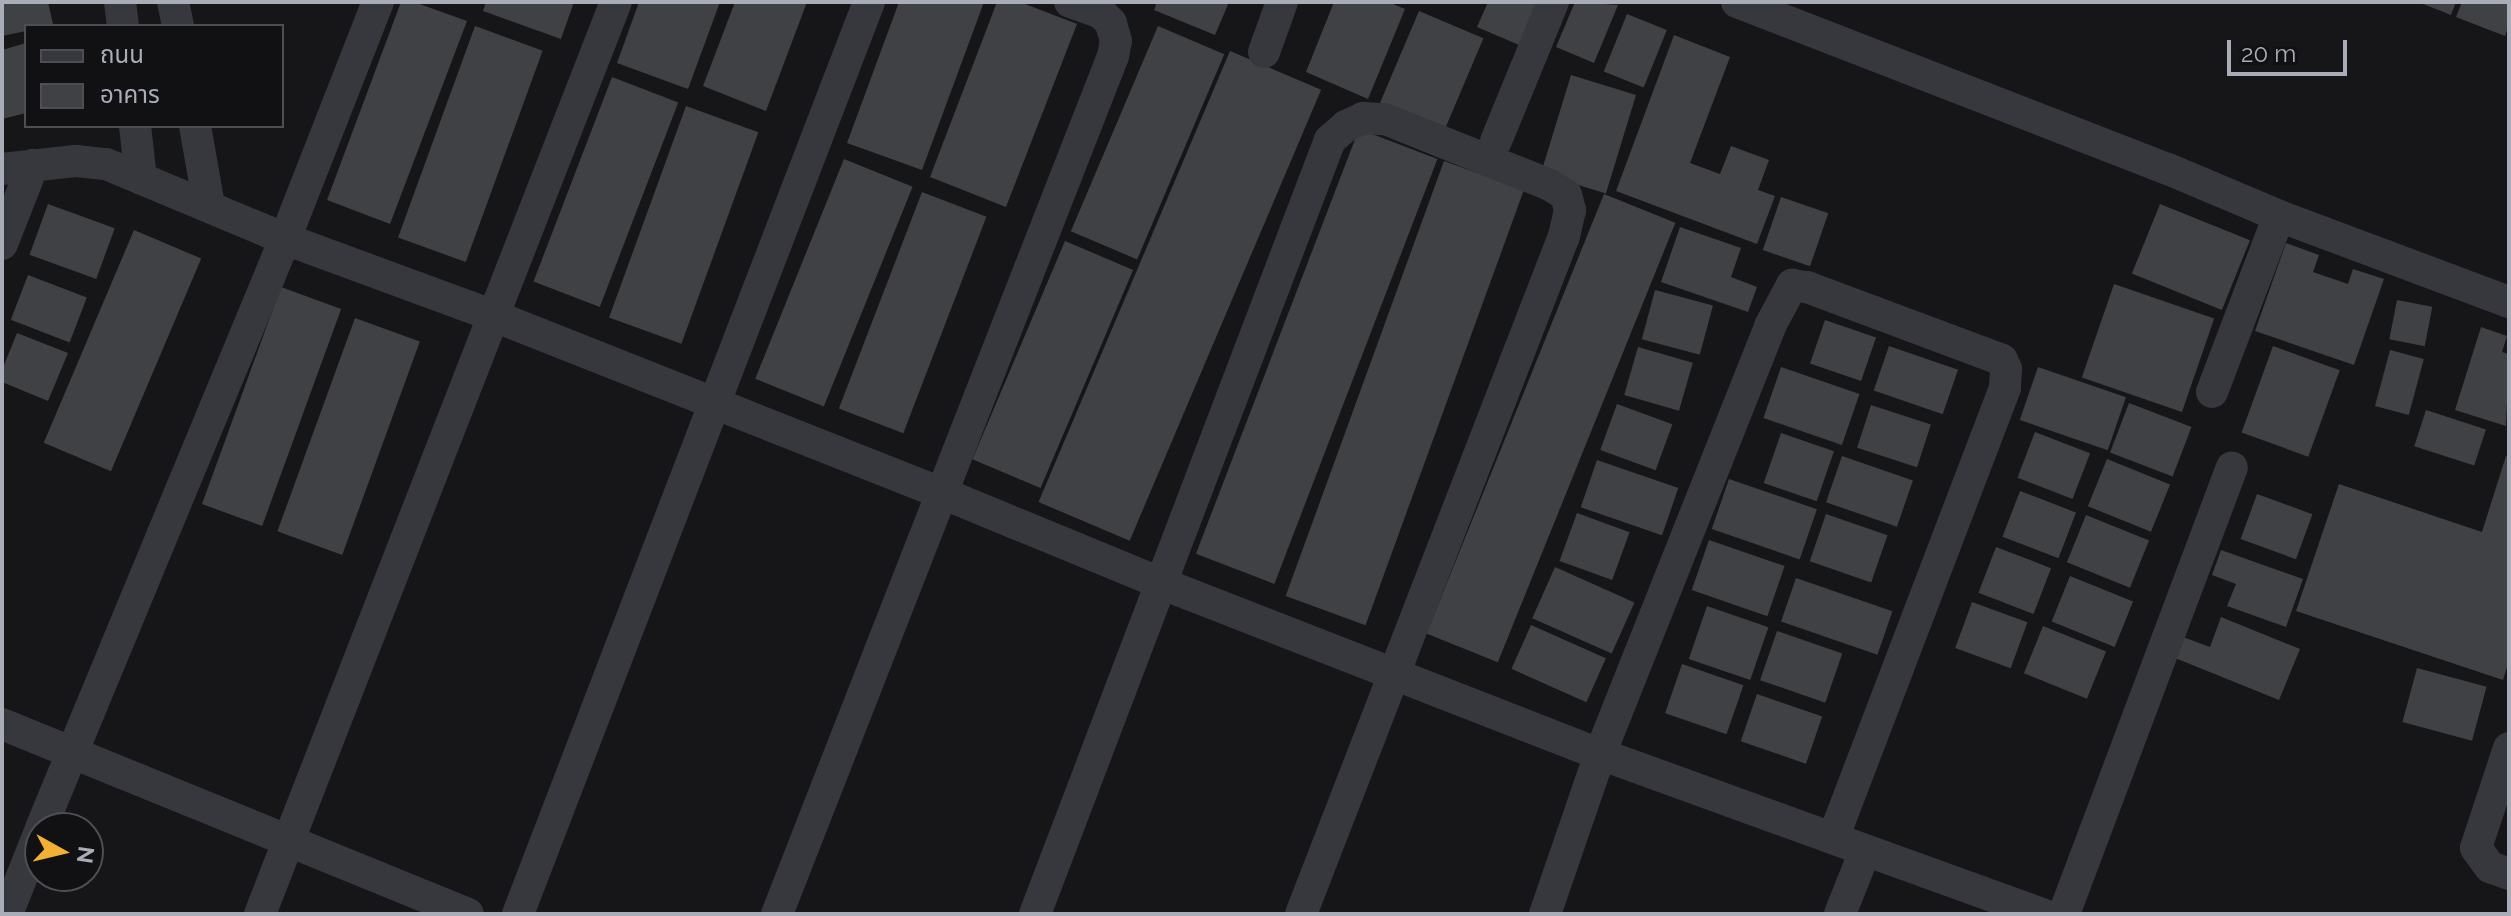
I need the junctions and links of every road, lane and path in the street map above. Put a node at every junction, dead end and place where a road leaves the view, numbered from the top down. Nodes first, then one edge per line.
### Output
1 (120, 2) edge
2 (173, 2) edge
3 (378, 2) edge
4 (616, 2) edge
5 (869, 2) edge
6 (1070, 2) edge
7 (1282, 2) edge
8 (1553, 2) edge
9 (1737, 2) edge
10 (123, 24) edge
11 (178, 24) edge
12 (1264, 52) dead end
13 (135, 128) edge
14 (195, 128) edge
15 (1496, 141) dead end
16 (17, 167) edge
17 (141, 179) junction
18 (209, 205) junction
19 (2279, 216) junction
20 (285, 239) junction
21 (2, 244) edge
22 (2509, 302) edge
23 (494, 316) junction
24 (2212, 392) dead end
25 (714, 406) junction
26 (2232, 468) dead end
27 (942, 493) junction
28 (1163, 584) junction
29 (1395, 673) junction
30 (2, 724) edge
31 (2509, 748) edge
32 (72, 752) junction
33 (1600, 754) junction
34 (48, 812) edge
35 (1833, 838) junction
36 (288, 839) junction
37 (1865, 851) junction
38 (24, 872) edge
39 (2509, 874) edge
40 (7, 914) edge
41 (260, 914) edge
42 (468, 914) edge
43 (518, 914) edge
44 (777, 914) edge
45 (1035, 914) edge
46 (1301, 914) edge
47 (1545, 914) edge
48 (1840, 914) edge
49 (2043, 914) edge
50 (2064, 914) edge

1 - 10 street
2 - 11 street
3 - 20 street
4 - 23 street
5 - 25 street
6 - 27 street
7 - 12 street
8 - 15 street
9 - 19 street
13 - 17 street
14 - 18 street
16 - 17 street
16 - 21 street
17 - 18 street
18 - 20 street
19 - 22 street
19 - 24 street
20 - 23 street
20 - 32 street
23 - 25 street
23 - 36 street
25 - 27 street
25 - 43 street
26 - 50 street
27 - 28 street
27 - 44 street
28 - 29 street
28 - 29 street
28 - 45 street
29 - 33 street
29 - 46 street
30 - 32 street
31 - 39 street
32 - 34 street
32 - 36 street
33 - 35 street
33 - 35 street
33 - 47 street
35 - 37 street
36 - 41 street
36 - 42 street
37 - 48 street
37 - 49 street
38 - 40 street

